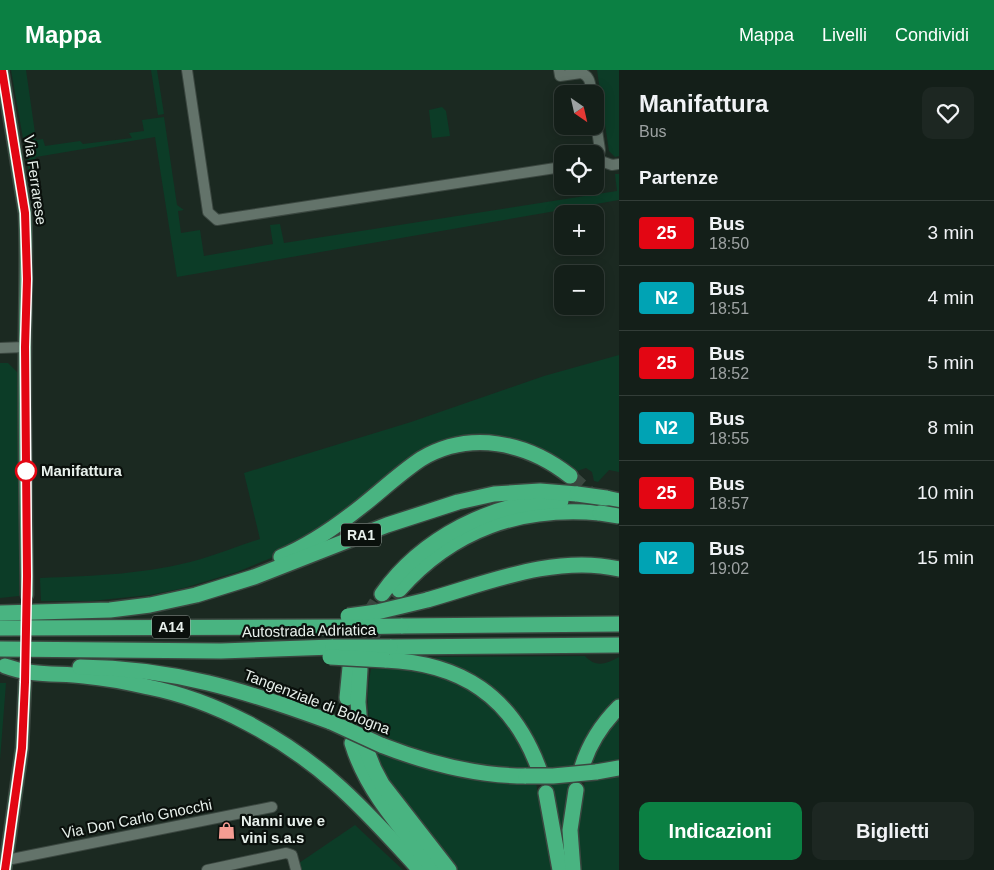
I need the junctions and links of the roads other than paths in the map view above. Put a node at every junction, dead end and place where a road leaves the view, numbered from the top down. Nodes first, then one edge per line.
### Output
1 (2, 70) edge
2 (187, 70) edge
3 (559, 70) edge
4 (590, 85) edge
5 (604, 162) edge
6 (619, 164) edge
7 (554, 168) edge
8 (25, 347) junction
9 (0, 348) edge
10 (570, 476) tunnel mouth
11 (582, 498) junction
12 (611, 503) edge
13 (619, 516) edge
14 (619, 569) edge
15 (399, 590) tunnel mouth
16 (382, 594) tunnel mouth
17 (27, 595) tunnel mouth
18 (150, 604) junction
19 (0, 611) edge
20 (346, 621) junction
21 (619, 624) edge
22 (0, 628) edge
23 (619, 645) edge
24 (0, 649) edge
25 (388, 654) junction
26 (3, 666) edge
27 (355, 668) tunnel mouth
28 (25, 682) tunnel mouth
29 (619, 707) edge
30 (354, 724) dead end
31 (582, 767) dead end
32 (619, 768) edge
33 (532, 772) junction
34 (576, 790) dead end
35 (546, 793) dead end
36 (272, 807) dead end
37 (6, 865) edge
38 (207, 870) edge
39 (296, 870) edge
40 (420, 870) edge
41 (435, 870) edge
42 (449, 870) edge
43 (560, 870) edge
44 (573, 870) edge

1 - 8 main road, Via Ferrarese
2 - 7 street
3 - 4 street
5 - 6 street
8 - 9 street
8 - 17 main road, Via Ferrarese
10 - 18 highway
11 - 12 highway
11 - 16 highway
11 - 18 highway, RA1
12 - 13 highway, bridge
12 - 15 highway
14 - 20 highway, bridge
18 - 19 highway, RA1
20 - 21 highway, Autostrada Adriatica / A14, bridge
20 - 22 highway, Autostrada Adriatica / A14
23 - 25 highway, Autostrada Adriatica / A14
24 - 25 highway, Autostrada Adriatica / A14, bridge
25 - 33 highway
26 - 33 highway, Tangenziale di Bologna, bridge
26 - 40 highway
27 - 30 highway
28 - 37 main road
29 - 31 highway
32 - 33 highway, Tangenziale di Bologna, bridge
34 - 44 highway
35 - 43 highway
36 - 37 street, Via Don Carlo Gnocchi
38 - 39 street
41 - 42 highway

